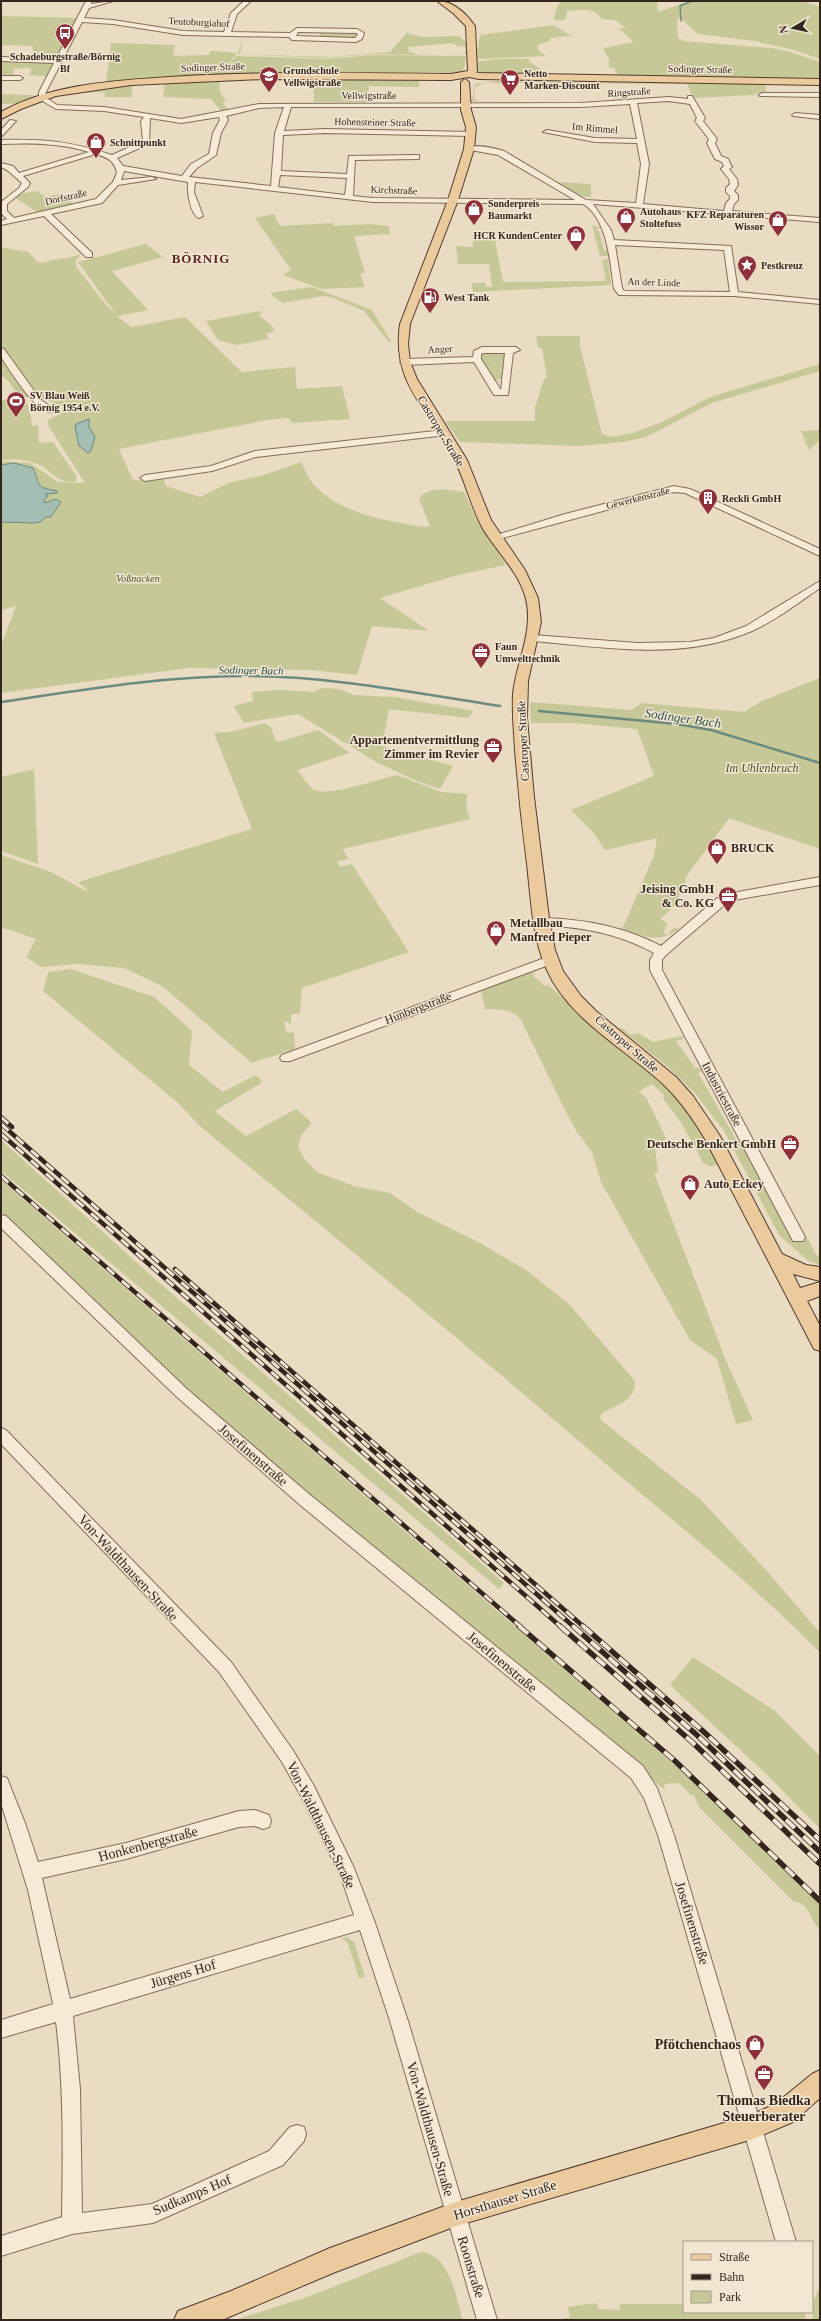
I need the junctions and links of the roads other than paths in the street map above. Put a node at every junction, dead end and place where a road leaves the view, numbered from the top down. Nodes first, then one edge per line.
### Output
1 (106, 1) edge
2 (248, 1) edge
3 (441, 1) edge
4 (88, 4) edge
5 (81, 20) junction
6 (227, 34) junction
7 (292, 35) junction
8 (1, 59) edge
9 (60, 61) junction
10 (1, 78) edge
11 (20, 78) dead end
12 (469, 78) junction
13 (51, 81) junction
14 (820, 82) edge
15 (103, 86) junction
16 (80, 88) junction
17 (762, 95) dead end
18 (820, 95) edge
19 (42, 99) junction
20 (51, 100) junction
21 (633, 101) junction
22 (288, 105) junction
23 (466, 105) junction
24 (20, 110) junction
25 (222, 114) junction
26 (795, 115) dead end
27 (1, 116) edge
28 (148, 116) junction
29 (820, 117) edge
30 (1, 120) edge
31 (12, 121) dead end
32 (547, 132) dead end
33 (279, 133) junction
34 (471, 134) junction
35 (1, 135) edge
36 (641, 141) junction
37 (1, 142) edge
38 (469, 149) junction
39 (96, 152) junction
40 (416, 157) dead end
41 (112, 158) junction
42 (1, 165) edge
43 (120, 168) junction
44 (277, 173) junction
45 (19, 175) junction
46 (350, 176) junction
47 (167, 178) junction
48 (188, 179) junction
49 (116, 183) junction
50 (274, 188) junction
51 (349, 197) junction
52 (453, 200) junction
53 (585, 202) junction
54 (639, 206) junction
55 (728, 212) junction
56 (46, 213) junction
57 (200, 216) dead end
58 (820, 219) edge
59 (13, 221) junction
60 (1, 223) edge
61 (611, 242) junction
62 (89, 255) dead end
63 (734, 294) junction
64 (820, 302) edge
65 (1, 351) edge
66 (477, 359) junction
67 (404, 362) junction
68 (49, 410) dead end
69 (444, 433) junction
70 (145, 478) dead end
71 (495, 537) junction
72 (820, 553) edge
73 (820, 584) edge
74 (533, 638) junction
75 (820, 882) edge
76 (542, 922) junction
77 (662, 952) junction
78 (550, 960) junction
79 (286, 1058) dead end
80 (1, 1220) edge
81 (798, 1237) dead end
82 (777, 1259) junction
83 (820, 1274) edge
84 (820, 1279) edge
85 (820, 1289) edge
86 (794, 1292) junction
87 (820, 1344) edge
88 (1, 1434) edge
89 (1, 1784) edge
90 (262, 1821) dead end
91 (32, 1872) junction
92 (365, 1920) junction
93 (63, 2010) junction
94 (1, 2028) edge
95 (820, 2082) edge
96 (753, 2127) junction
97 (297, 2134) dead end
98 (456, 2214) junction
99 (72, 2224) junction
100 (786, 2241) edge
101 (1, 2246) edge
102 (187, 2320) edge
103 (487, 2320) edge

1 - 4 street
2 - 6 street
3 - 12 main road
4 - 5 street
5 - 6 street, Teutoburgiahof
5 - 9 street
6 - 7 street, Teutoburgiahof
7 - 7 street, Teutoburgiahof
8 - 9 street
9 - 13 street
10 - 11 street
12 - 14 main road, Sodinger Straße
12 - 15 main road, Sodinger Straße
12 - 23 main road, Castroper Straße
13 - 16 main road
13 - 19 street
13 - 20 street
15 - 16 main road, Sodinger Straße
15 - 20 main road, Sodinger Straße
16 - 20 main road, Sodinger Straße
17 - 18 street
19 - 20 main road, Sodinger Straße
19 - 24 main road, Sodinger Straße
19 - 27 main road, Sodinger Straße
20 - 24 main road
20 - 28 street, Vellwigstraße
21 - 23 street, Ringstraße
21 - 36 street
21 - 55 street, Ringstraße
22 - 23 street, Vellwigstraße
22 - 25 street, Vellwigstraße
22 - 33 street
23 - 34 main road, Castroper Straße
24 - 30 main road, Sodinger Straße
25 - 28 street, Vellwigstraße
25 - 48 street
26 - 29 street
28 - 41 street
31 - 35 street
32 - 36 street, Im Rimmel
33 - 34 street, Hohensteiner Straße
33 - 44 street
34 - 38 main road, Castroper Straße
36 - 54 street
37 - 39 street
38 - 52 main road, Castroper Straße
38 - 53 street, An der Linde
39 - 41 street
39 - 45 street
40 - 46 street
41 - 43 street
42 - 45 street
43 - 47 street, Kirchstraße
43 - 49 street
44 - 46 street
44 - 50 street
45 - 59 street
46 - 51 street
47 - 48 street, Kirchstraße
47 - 49 street, Kirchstraße
48 - 50 street, Kirchstraße
48 - 57 street
49 - 56 street, Dorfstraße
50 - 51 street, Kirchstraße
51 - 52 street, Kirchstraße
52 - 53 street, Kirchstraße
52 - 67 main road, Castroper Straße
53 - 54 street, Kirchstraße
53 - 61 street, An der Linde
54 - 55 street, Kirchstraße
55 - 58 street, Kirchstraße
56 - 59 street, Dorfstraße
56 - 62 street
59 - 60 street, Dorfstraße
61 - 63 street
61 - 63 street, An der Linde
63 - 64 street, An der Linde
65 - 68 street
66 - 66 street, Anger
66 - 67 street, Anger
67 - 69 main road, Castroper Straße
69 - 70 street
69 - 71 main road, Castroper Straße
71 - 72 street, Gewerkenstraße
71 - 74 main road, Castroper Straße
73 - 74 street
74 - 76 main road, Castroper Straße
75 - 77 street
76 - 77 street
76 - 78 main road, Castroper Straße
77 - 81 street, Industriestraße
78 - 79 street, Hunbergstraße
78 - 82 main road, Castroper Straße
80 - 96 street, Josefinenstraße
82 - 83 main road
82 - 86 main road, Castroper Straße
84 - 86 main road
85 - 86 main road
86 - 87 main road, Castroper Straße
88 - 92 street, Von-Waldthausen-Straße
89 - 91 street
90 - 91 street, Honkenbergstraße
91 - 93 street
92 - 93 street, Jürgens Hof
92 - 98 street, Von-Waldthausen-Straße
93 - 94 street, Jürgens Hof
93 - 99 street
95 - 96 main road, Horsthauser Straße
96 - 98 main road, Horsthauser Straße
96 - 100 street, Josefinenstraße
97 - 99 street, Sudkamps Hof
98 - 102 main road, Horsthauser Straße
98 - 103 street, Roonstraße
99 - 101 street, Sudkamps Hof

